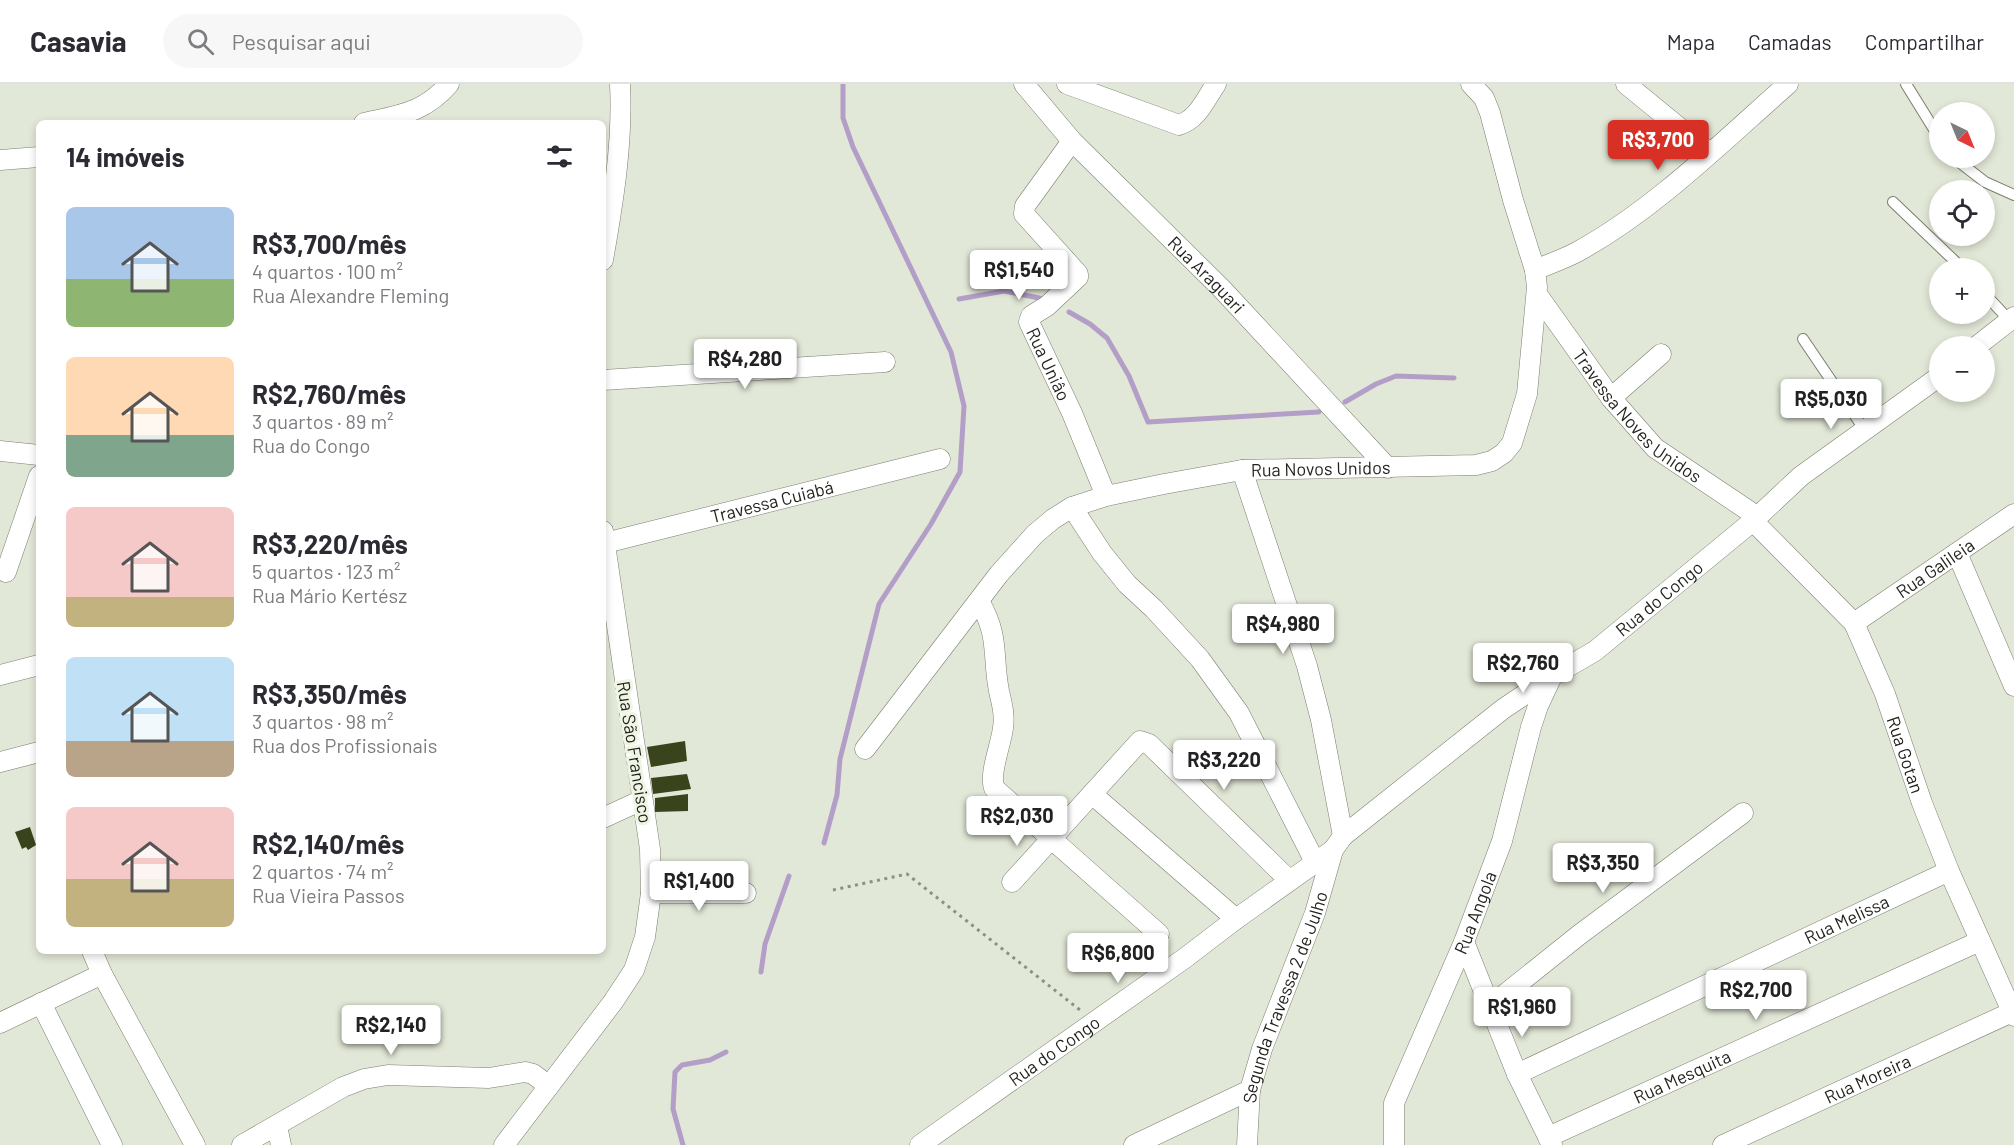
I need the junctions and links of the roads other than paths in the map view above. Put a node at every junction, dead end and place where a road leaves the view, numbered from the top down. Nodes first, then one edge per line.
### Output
1 (449, 84) edge
2 (620, 84) edge
3 (1024, 84) edge
4 (1067, 84) edge
5 (1215, 84) edge
6 (1471, 84) edge
7 (1626, 84) edge
8 (1788, 84) edge
9 (1906, 84) edge
10 (1084, 88) edge
11 (376, 120) edge
12 (1929, 121) edge
13 (1072, 141) junction
14 (1709, 152) junction
15 (36, 157) edge
16 (0, 160) edge
17 (1967, 168) edge
18 (2014, 195) edge
19 (1893, 202) dead end
20 (606, 238) edge
21 (1952, 258) edge
22 (1535, 270) junction
23 (1537, 294) junction
24 (1995, 303) edge
25 (2012, 319) edge
26 (1990, 336) edge
27 (1803, 339) dead end
28 (1661, 354) dead end
29 (885, 362) dead end
30 (606, 380) edge
31 (1929, 384) edge
32 (1611, 398) junction
33 (1864, 429) junction
34 (0, 451) edge
35 (36, 455) edge
36 (940, 459) dead end
37 (1388, 468) junction
38 (1242, 470) junction
39 (36, 485) edge
40 (1106, 496) junction
41 (1072, 507) junction
42 (2014, 514) edge
43 (1756, 519) junction
44 (606, 537) edge
45 (1957, 552) junction
46 (606, 568) edge
47 (6, 572) dead end
48 (979, 601) junction
49 (1854, 623) junction
50 (611, 644) edge
51 (36, 666) edge
52 (0, 675) edge
53 (1552, 676) junction
54 (2014, 686) edge
55 (865, 749) dead end
56 (36, 753) edge
57 (0, 762) edge
58 (1092, 794) junction
59 (642, 800) junction
60 (1743, 813) dead end
61 (606, 817) edge
62 (1051, 838) junction
63 (1338, 843) junction
64 (1314, 862) junction
65 (1949, 871) junction
66 (1288, 880) junction
67 (1012, 882) dead end
68 (651, 893) junction
69 (746, 893) dead end
70 (1236, 919) junction
71 (1159, 934) dead end
72 (1980, 941) junction
73 (1464, 942) junction
74 (93, 954) edge
75 (102, 974) junction
76 (41, 1003) junction
77 (1489, 1007) junction
78 (2013, 1014) edge
79 (0, 1023) edge
80 (1517, 1074) junction
81 (549, 1086) junction
82 (1250, 1090) junction
83 (279, 1136) edge
84 (1550, 1141) edge
85 (112, 1145) edge
86 (195, 1145) edge
87 (242, 1145) edge
88 (504, 1145) edge
89 (920, 1145) edge
90 (1134, 1145) edge
91 (1247, 1145) edge
92 (1394, 1145) edge
93 (1723, 1145) edge

1 - 11 street
2 - 20 street
3 - 13 street, Rua Araguari
4 - 10 street
5 - 10 street
6 - 22 street, Rua Novos Unidos
7 - 14 street
8 - 14 street
9 - 12 lane
13 - 37 street, Rua Araguari
13 - 40 street, Rua Uniâo
14 - 22 street
15 - 16 street
17 - 18 lane
19 - 21 lane
22 - 23 street, Rua Novos Unidos
23 - 32 street, Travessa Noves Unidos
23 - 37 street, Rua Novos Unidos
24 - 25 lane
25 - 26 street
27 - 33 lane
28 - 32 street
29 - 30 street
31 - 33 street, Rua do Congo
32 - 43 street, Travessa Noves Unidos
33 - 43 street, Rua do Congo
34 - 35 street
36 - 44 street, Travessa Cuiabá
37 - 38 street, Rua Novos Unidos
38 - 40 street, Rua Novos Unidos
38 - 63 street
39 - 47 street
40 - 41 street, Rua Novos Unidos
41 - 48 street, Rua Novos Unidos
41 - 64 street
42 - 45 street, Rua Galileia
43 - 49 street, Rua Gotan
43 - 53 street, Rua do Congo
45 - 49 street, Rua Galileia
45 - 54 street
46 - 50 street, Rua São Francisco
48 - 55 street, Rua Novos Unidos
48 - 62 street
49 - 65 street, Rua Gotan
50 - 59 street, Rua São Francisco
51 - 52 street
53 - 63 street, Rua do Congo
53 - 73 street, Rua Angola
56 - 57 street
58 - 62 street
58 - 66 street
58 - 70 street
59 - 61 street
59 - 68 street, Rua São Francisco
60 - 77 street
62 - 67 street
62 - 71 street
63 - 64 street, Rua do Congo
63 - 82 street, Segunda Travessa 2 de Julho
64 - 66 street, Rua do Congo
65 - 72 street, Rua Gotan
65 - 80 street, Rua Melissa
66 - 70 street, Rua do Congo
68 - 69 street
68 - 81 street, Rua São Francisco
70 - 89 street, Rua do Congo
72 - 78 street, Rua Gotan
72 - 84 street, Rua Mesquita
73 - 77 street
73 - 92 street, Rua Angola
74 - 75 street
75 - 76 street
75 - 86 street
76 - 79 street
76 - 85 street
77 - 80 street
78 - 93 street, Rua Moreira
80 - 84 street
81 - 83 street
81 - 88 street, Rua São Francisco
82 - 90 street
82 - 91 street, Segunda Travessa 2 de Julho
83 - 87 street

